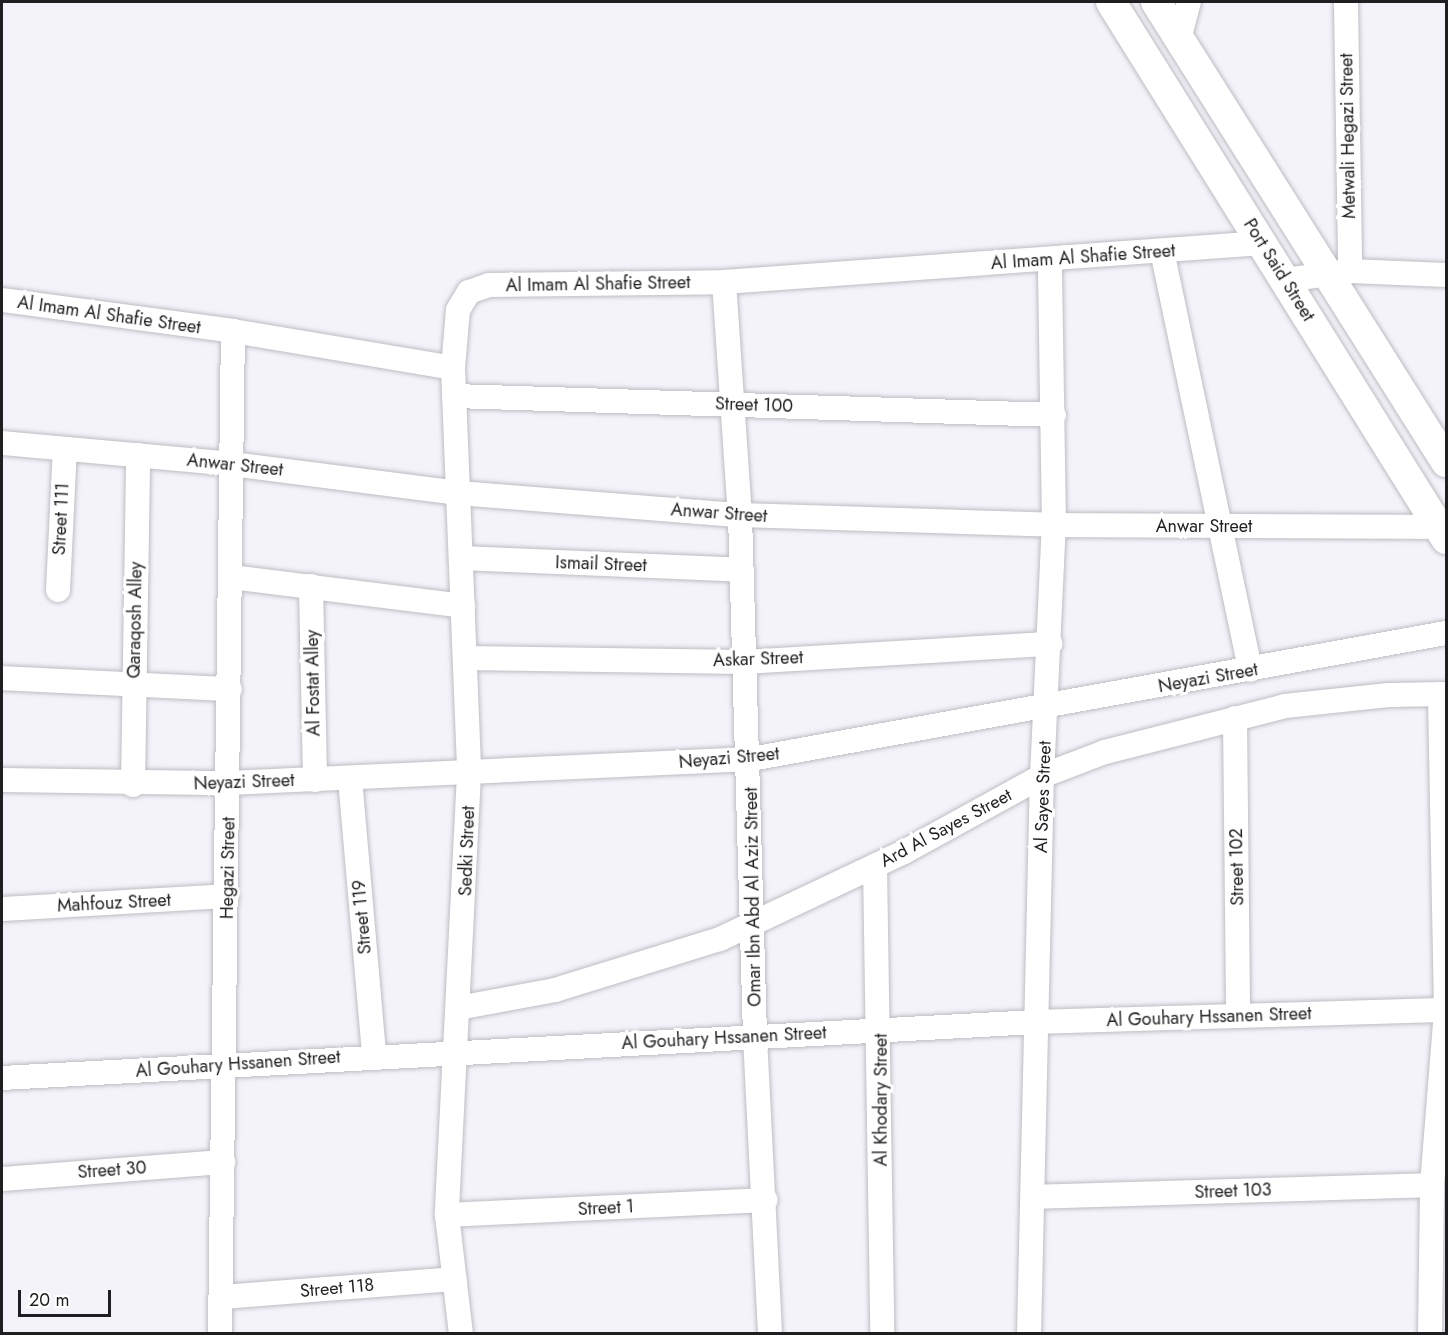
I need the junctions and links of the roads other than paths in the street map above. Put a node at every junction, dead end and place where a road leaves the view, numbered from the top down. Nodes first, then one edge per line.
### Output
1 (1111, 2) edge
2 (1156, 2) edge
3 (1189, 2) edge
4 (1346, 2) edge
5 (1179, 39) junction
6 (1263, 243) junction
7 (1162, 251) junction
8 (1050, 260) junction
9 (1338, 273) junction
10 (1446, 274) edge
11 (1286, 280) junction
12 (724, 282) junction
13 (2, 300) edge
14 (234, 331) junction
15 (453, 368) junction
16 (454, 396) junction
17 (733, 405) junction
18 (1054, 415) junction
19 (2, 443) edge
20 (65, 449) junction
21 (138, 455) junction
22 (1446, 462) edge
23 (232, 464) junction
24 (458, 494) junction
25 (740, 515) junction
26 (1054, 525) junction
27 (1219, 526) junction
28 (1443, 533) edge
29 (460, 558) junction
30 (742, 570) junction
31 (231, 577) junction
32 (311, 586) junction
33 (58, 590) dead end
34 (463, 606) junction
35 (1446, 633) edge
36 (1050, 644) junction
37 (465, 658) junction
38 (744, 662) junction
39 (1250, 670) junction
40 (2, 678) edge
41 (135, 684) junction
42 (230, 689) junction
43 (1443, 694) edge
44 (1047, 708) junction
45 (1235, 718) junction
46 (751, 759) junction
47 (469, 774) junction
48 (1042, 776) junction
49 (350, 778) junction
50 (2, 780) edge
51 (315, 780) junction
52 (229, 783) junction
53 (133, 785) junction
54 (875, 866) junction
55 (228, 896) junction
56 (2, 909) edge
57 (754, 925) junction
58 (458, 1008) junction
59 (1446, 1010) edge
60 (1238, 1016) junction
61 (1037, 1022) junction
62 (881, 1031) junction
63 (755, 1037) junction
64 (456, 1050) junction
65 (374, 1055) junction
66 (226, 1066) junction
67 (2, 1078) edge
68 (223, 1162) junction
69 (2, 1179) edge
70 (1432, 1185) junction
71 (1033, 1197) junction
72 (765, 1200) junction
73 (447, 1215) junction
74 (454, 1279) junction
75 (221, 1298) junction
76 (220, 1334) edge
77 (461, 1334) edge
78 (770, 1334) edge
79 (882, 1334) edge
80 (1029, 1334) edge
81 (1430, 1334) edge

1 - 6 street, Port Said Street
2 - 5 street
3 - 5 street
4 - 9 street, Metwali Hegazi Street
5 - 9 street
6 - 7 street, Al Imam Al Shafie Street
6 - 11 street, Port Said Street
7 - 8 street, Al Imam Al Shafie Street
7 - 27 street
8 - 12 street, Al Imam Al Shafie Street
8 - 18 street, Al Sayes Street
9 - 10 street
9 - 11 street
9 - 22 street
11 - 28 street, Port Said Street
12 - 15 street, Al Imam Al Shafie Street
12 - 17 street, Omar Ibn Abd Al Aziz Street
13 - 14 street, Al Imam Al Shafie Street
14 - 15 street, Al Imam Al Shafie Street
14 - 23 street, Hegazi Street
15 - 16 street, Sedki Street
16 - 17 street, Street 100
16 - 24 street, Sedki Street
17 - 18 street, Street 100
17 - 25 street, Omar Ibn Abd Al Aziz Street
18 - 26 street, Al Sayes Street
19 - 20 street, Anwar Street
20 - 21 street, Anwar Street
20 - 33 street, Street 111
21 - 23 street, Anwar Street
21 - 41 street, Qaraqosh Alley
23 - 24 street, Anwar Street
23 - 31 street, Hegazi Street
24 - 25 street, Anwar Street
24 - 29 street, Sedki Street
25 - 26 street, Anwar Street
25 - 30 street, Omar Ibn Abd Al Aziz Street
26 - 27 street, Anwar Street
26 - 36 street, Al Sayes Street
27 - 28 street, Anwar Street
27 - 39 street
29 - 30 street, Ismail Street
29 - 34 street, Sedki Street
30 - 38 street, Omar Ibn Abd Al Aziz Street
31 - 32 street
31 - 42 street, Hegazi Street
32 - 34 street
32 - 51 street, Al Fostat Alley
34 - 37 street, Sedki Street
35 - 39 street, Neyazi Street
36 - 38 street, Askar Street
36 - 44 street, Al Sayes Street
37 - 38 street, Askar Street
37 - 47 street, Sedki Street
38 - 46 street, Omar Ibn Abd Al Aziz Street
39 - 44 street, Neyazi Street
40 - 41 street
41 - 42 street
41 - 53 street, Qaraqosh Alley
42 - 52 street, Hegazi Street
43 - 45 street, Ard Al Sayes Street
43 - 59 street
44 - 46 street, Neyazi Street
44 - 48 street, Al Sayes Street
45 - 48 street, Ard Al Sayes Street
45 - 60 street, Street 102
46 - 47 street, Neyazi Street
46 - 57 street, Omar Ibn Abd Al Aziz Street
47 - 49 street, Neyazi Street
47 - 58 street, Sedki Street
48 - 54 street, Ard Al Sayes Street
48 - 61 street, Al Sayes Street
49 - 51 street, Neyazi Street
49 - 65 street, Street 119
50 - 53 street, Neyazi Street
51 - 52 street, Neyazi Street
52 - 53 street, Neyazi Street
52 - 55 street, Hegazi Street
54 - 57 street, Ard Al Sayes Street
54 - 62 street, Al Khodary Street
55 - 56 street, Mahfouz Street
55 - 66 street, Hegazi Street
57 - 58 street, Ard Al Sayes Street
57 - 63 street, Omar Ibn Abd Al Aziz Street
58 - 64 street, Sedki Street
59 - 60 street, Al Gouhary Hssanen Street
59 - 70 street
60 - 61 street, Al Gouhary Hssanen Street
61 - 62 street, Al Gouhary Hssanen Street
61 - 71 street, Al Sayes Street
62 - 63 street, Al Gouhary Hssanen Street
62 - 79 street, Al Khodary Street
63 - 64 street, Al Gouhary Hssanen Street
63 - 72 street, Omar Ibn Abd Al Aziz Street
64 - 65 street, Al Gouhary Hssanen Street
64 - 73 street, Sedki Street
65 - 66 street, Al Gouhary Hssanen Street
66 - 67 street, Al Gouhary Hssanen Street
66 - 68 street, Hegazi Street
68 - 69 street, Street 30
68 - 75 street, Hegazi Street
70 - 71 street, Street 103
70 - 81 street
71 - 80 street, Al Sayes Street
72 - 73 street, Street 1
72 - 78 street, Omar Ibn Abd Al Aziz Street
73 - 74 street, Sedki Street
74 - 75 street, Street 118
74 - 77 street, Sedki Street
75 - 76 street, Hegazi Street

